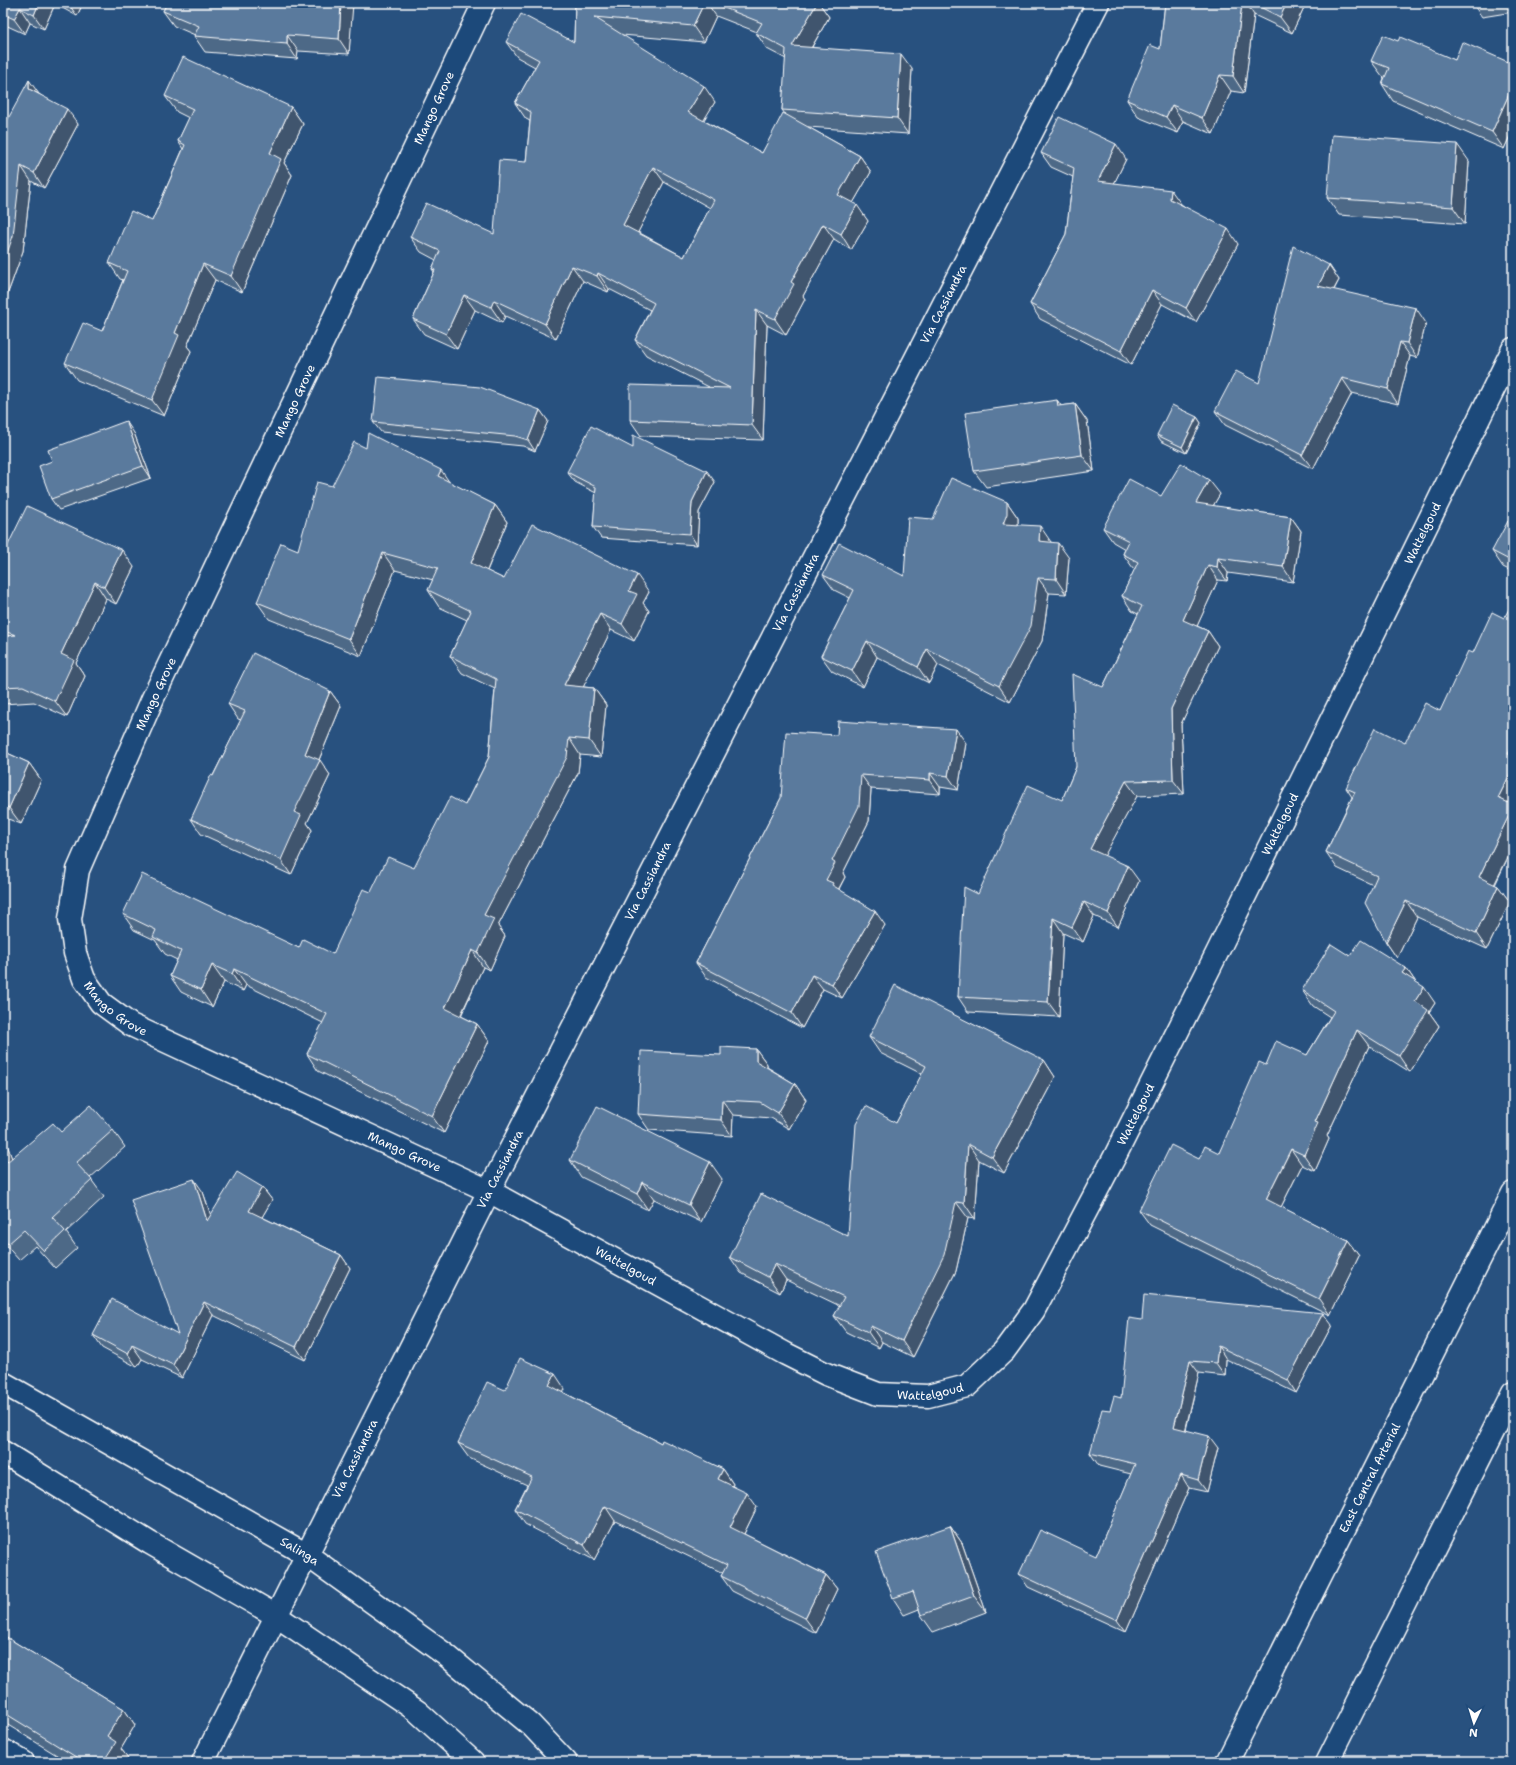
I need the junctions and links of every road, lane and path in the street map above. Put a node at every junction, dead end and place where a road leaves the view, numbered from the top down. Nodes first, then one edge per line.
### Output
1 (484, 3) edge
2 (1098, 3) edge
3 (1513, 349) edge
4 (488, 1191) junction
5 (1513, 1193) edge
6 (3, 1383) edge
7 (1513, 1392) edge
8 (3, 1452) edge
9 (307, 1555) junction
10 (275, 1615) junction
11 (3, 1750) edge
12 (23, 1762) edge
13 (203, 1762) edge
14 (473, 1762) edge
15 (566, 1762) edge
16 (1227, 1762) edge
17 (1327, 1762) edge

1 - 4 street, Mango Grove
2 - 4 street, Via Cassiandra
3 - 4 street, Wattelgoud
4 - 9 street, Via Cassiandra
5 - 16 street, East Central Arterial
6 - 9 street, Salinga
7 - 17 street
8 - 10 street
9 - 10 street, Via Cassiandra
9 - 15 street, Salinga
10 - 13 street, Via Cassiandra
10 - 14 street
11 - 12 street

